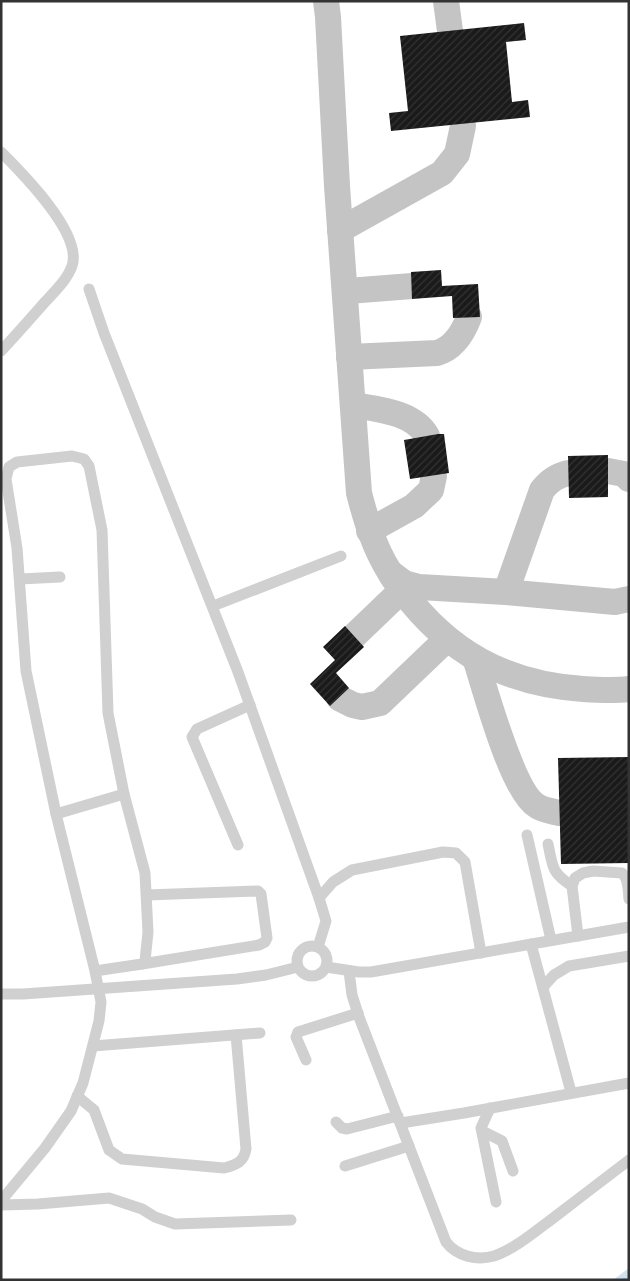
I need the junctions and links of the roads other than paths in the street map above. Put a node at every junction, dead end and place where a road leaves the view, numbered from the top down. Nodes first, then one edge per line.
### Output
1 (1, 152) edge
2 (88, 289) dead end
3 (1, 351) edge
4 (341, 556) dead end
5 (60, 577) dead end
6 (20, 579) junction
7 (213, 606) junction
8 (250, 705) junction
9 (124, 794) junction
10 (56, 814) junction
11 (527, 835) dead end
12 (548, 844) dead end
13 (238, 845) dead end
14 (572, 886) junction
15 (147, 894) junction
16 (319, 898) junction
17 (629, 899) edge
18 (629, 927) edge
19 (578, 936) junction
20 (551, 940) junction
21 (531, 944) junction
22 (318, 947) junction
23 (481, 952) junction
24 (629, 956) edge
25 (142, 964) junction
26 (298, 967) junction
27 (326, 967) junction
28 (95, 971) junction
29 (349, 971) junction
30 (544, 987) junction
31 (100, 989) junction
32 (1, 994) edge
33 (358, 1013) junction
34 (260, 1033) dead end
35 (236, 1035) junction
36 (93, 1046) junction
37 (306, 1060) dead end
38 (629, 1082) edge
39 (571, 1092) junction
40 (78, 1096) junction
41 (490, 1108) junction
42 (464, 1113) junction
43 (400, 1119) junction
44 (336, 1122) dead end
45 (482, 1129) junction
46 (409, 1146) junction
47 (629, 1160) edge
48 (345, 1166) dead end
49 (513, 1171) dead end
50 (496, 1202) dead end
51 (1, 1203) edge
52 (291, 1220) dead end

1 - 3 street
2 - 7 street
4 - 7 street
5 - 6 street
6 - 9 street
6 - 10 street
7 - 8 street
8 - 13 street
8 - 16 street
9 - 10 street
9 - 15 street
10 - 28 street
11 - 20 street
12 - 14 street
14 - 17 street
14 - 19 street
15 - 25 street
15 - 25 street
16 - 22 street
16 - 23 street
18 - 19 street
19 - 20 street
20 - 21 street
21 - 23 street
21 - 30 street
22 - 26 street
22 - 27 street
23 - 29 street
24 - 30 street
25 - 28 street
26 - 27 street
26 - 31 street
27 - 29 street
28 - 31 street
29 - 33 street
30 - 39 street
31 - 32 street
31 - 36 street
33 - 37 street
33 - 43 street
34 - 35 street
35 - 36 street
35 - 40 street
36 - 40 street
38 - 39 street
39 - 41 street
40 - 51 street
41 - 42 street
41 - 45 street
42 - 43 street
42 - 45 street
43 - 44 street
43 - 46 street
45 - 49 street
45 - 50 street
46 - 47 street
46 - 48 street
51 - 52 street

